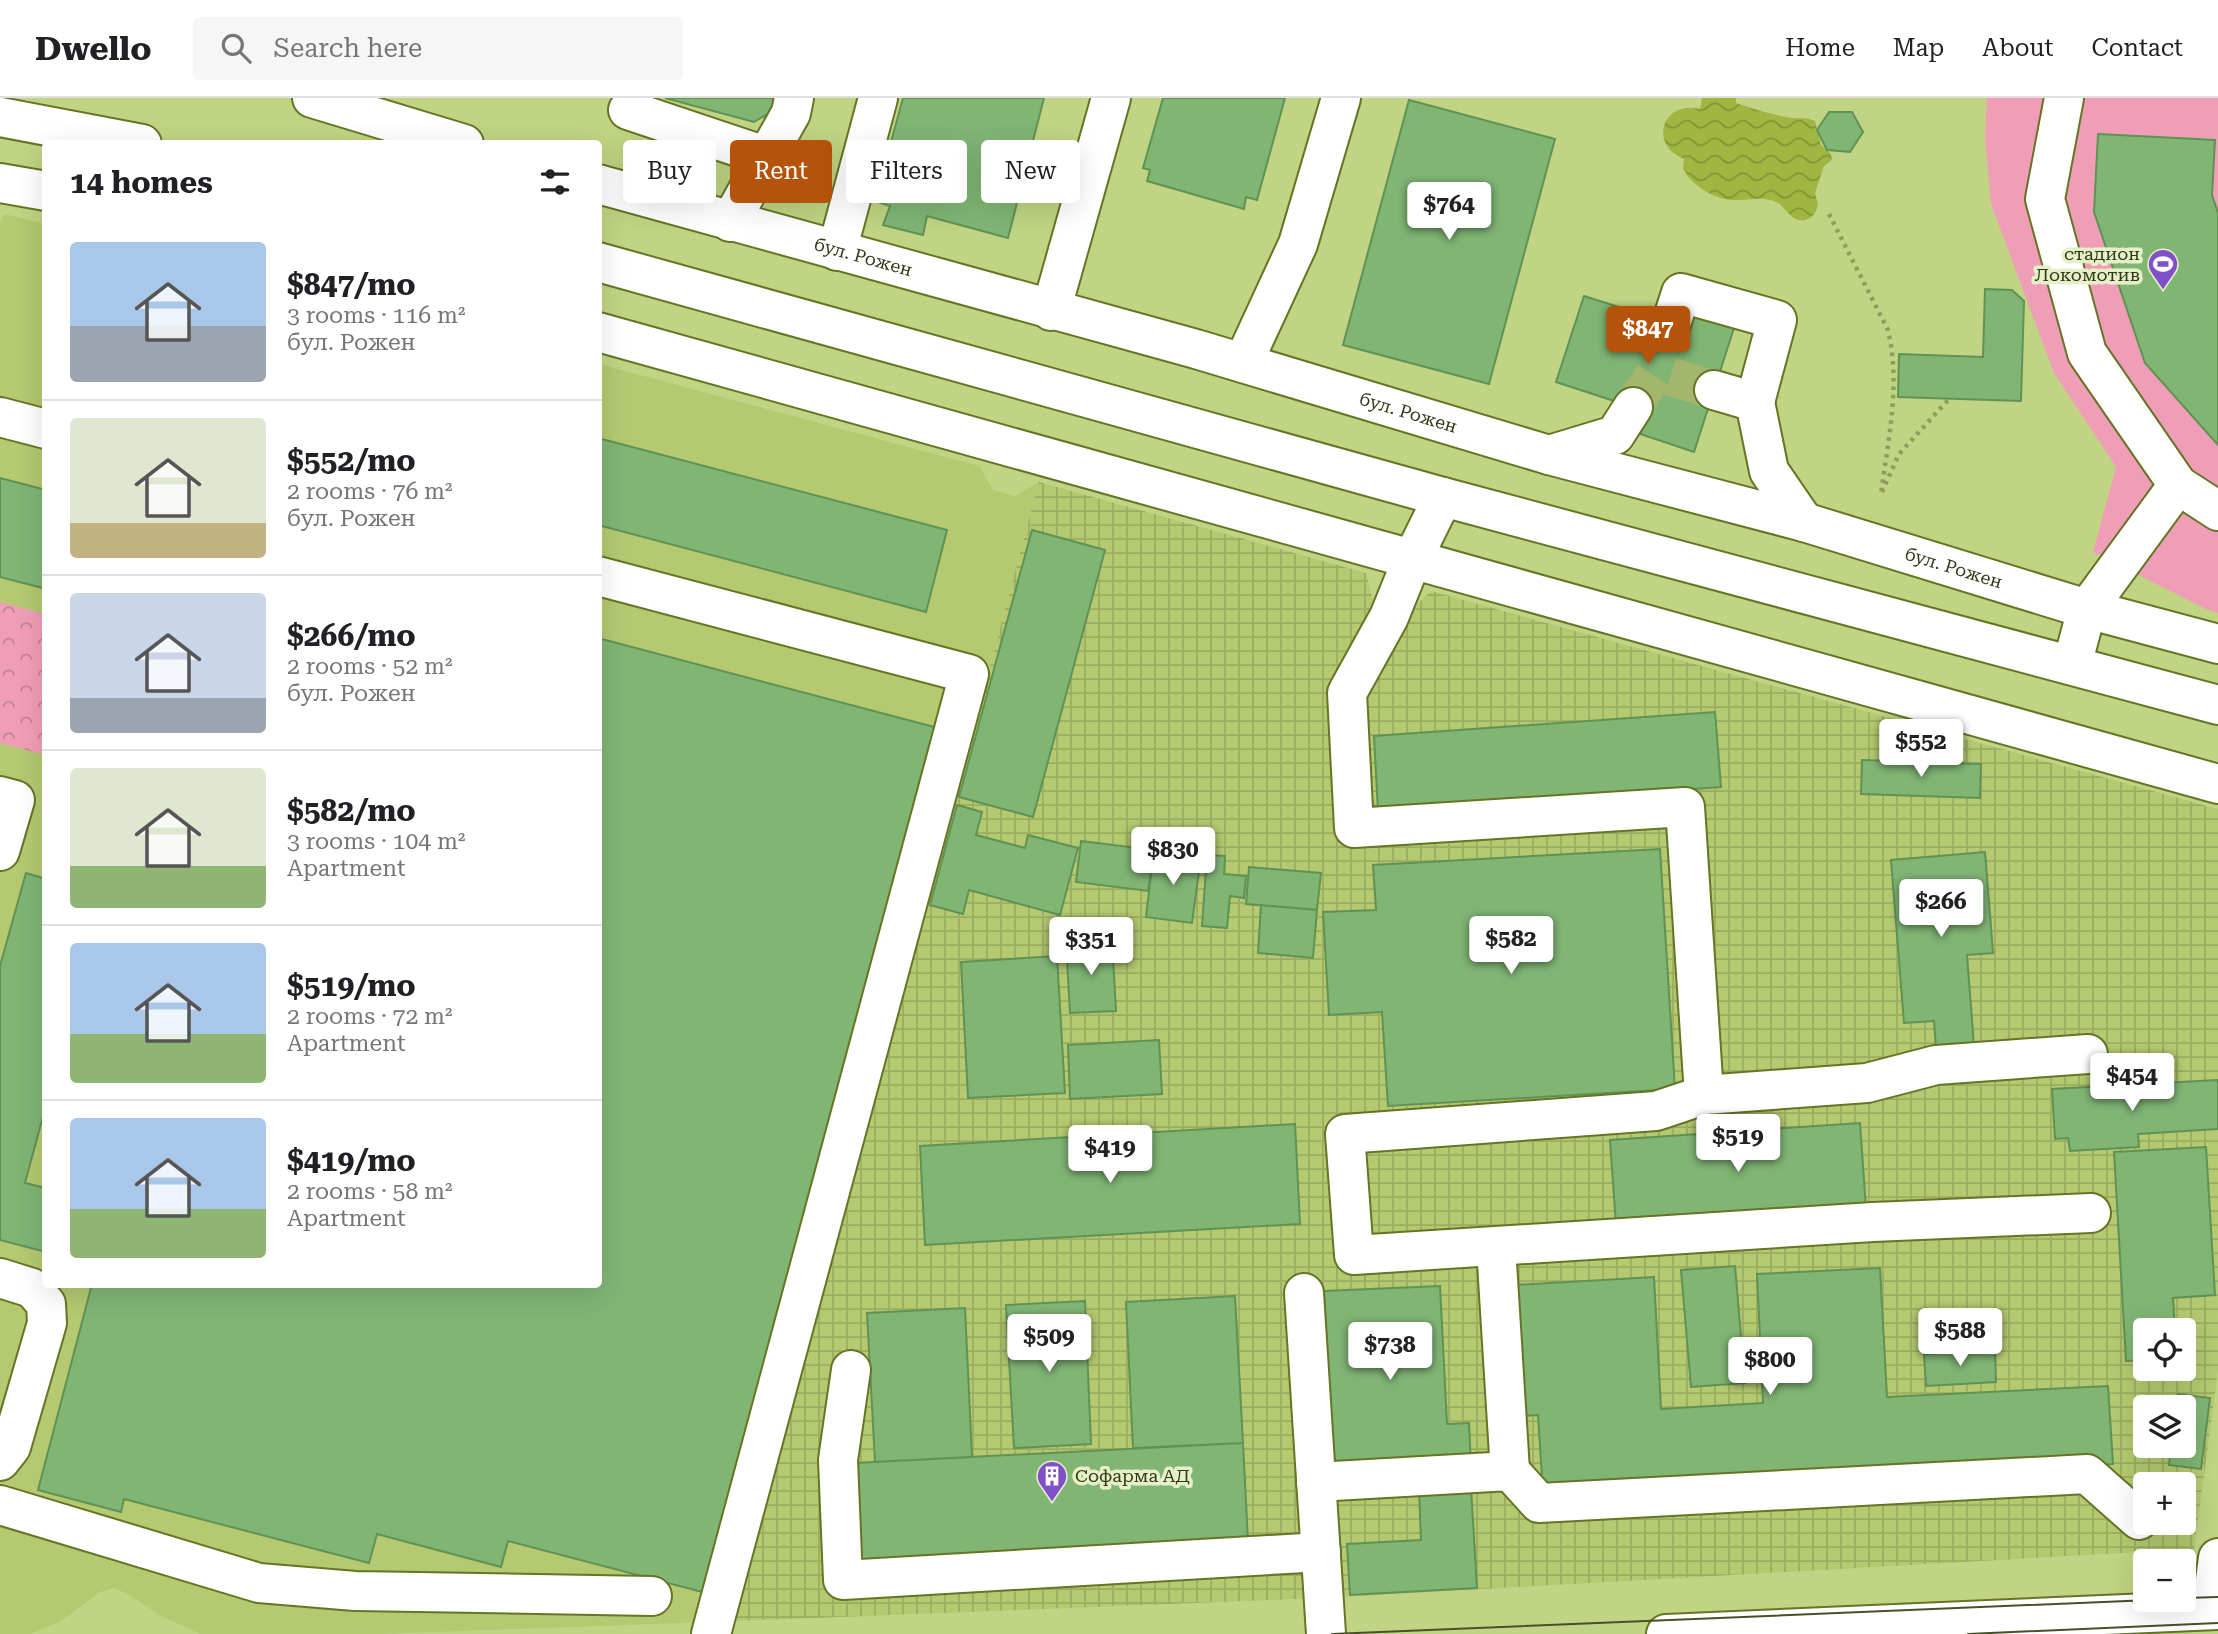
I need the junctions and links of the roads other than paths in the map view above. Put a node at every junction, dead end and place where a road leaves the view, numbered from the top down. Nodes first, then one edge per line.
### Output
1 (794, 98) edge
2 (878, 98) edge
3 (1111, 98) edge
4 (1341, 98) edge
5 (2064, 98) edge
6 (321, 99) edge
7 (628, 110) dead end
8 (0, 117) edge
9 (119, 140) edge
10 (451, 140) edge
11 (775, 140) edge
12 (730, 144) edge
13 (0, 183) edge
14 (602, 185) edge
15 (42, 190) edge
16 (740, 203) edge
17 (730, 222) junction
18 (837, 251) junction
19 (602, 263) edge
20 (1051, 311) junction
21 (1671, 324) dead end
22 (602, 333) edge
23 (1242, 363) junction
24 (1714, 390) tunnel mouth
25 (1755, 402) junction
26 (1633, 407) tunnel mouth
27 (0, 417) edge
28 (42, 428) edge
29 (1549, 455) junction
30 (2178, 485) junction
31 (1443, 497) junction
32 (2218, 512) edge
33 (1804, 522) junction
34 (1412, 560) junction
35 (602, 577) edge
36 (2087, 609) junction
37 (2218, 644) edge
38 (2072, 665) junction
39 (2218, 705) edge
40 (2218, 784) edge
41 (20, 801) edge
42 (0, 851) edge
43 (2088, 1054) dead end
44 (1703, 1095) junction
45 (2091, 1213) dead end
46 (1496, 1247) junction
47 (0, 1278) edge
48 (1304, 1293) dead end
49 (851, 1370) dead end
50 (0, 1461) edge
51 (1510, 1471) junction
52 (1316, 1482) junction
53 (0, 1505) edge
54 (2133, 1515) edge
55 (1321, 1552) junction
56 (2218, 1559) edge
57 (652, 1596) dead end
58 (2215, 1610) edge
59 (2175, 1623) edge
60 (1719, 1633) edge
61 (711, 1634) edge
62 (1326, 1634) edge
63 (1666, 1634) edge

1 - 11 street
2 - 18 street
3 - 20 street
4 - 23 street
5 - 30 street
6 - 10 street
7 - 12 street
8 - 9 street
13 - 15 street
14 - 17 street, бул. Рожен
16 - 17 street
17 - 18 street, бул. Рожен
18 - 20 street, бул. Рожен
19 - 31 street
20 - 23 street, бул. Рожен
21 - 25 street
22 - 34 street
23 - 29 street, бул. Рожен
24 - 25 street
25 - 33 street
26 - 29 street
27 - 28 street
29 - 33 street, бул. Рожен
30 - 32 street
30 - 36 street
31 - 34 street
31 - 38 street
33 - 36 street, бул. Рожен
34 - 40 street
34 - 44 street
35 - 61 street
36 - 37 street, бул. Рожен
36 - 38 street
38 - 39 street
41 - 42 street
43 - 44 street
44 - 46 street
45 - 46 street
46 - 51 street
47 - 50 street
48 - 52 street
49 - 55 street
51 - 52 street
51 - 54 street
52 - 55 street
53 - 57 street
55 - 62 street
56 - 58 street
58 - 59 street
59 - 60 street
60 - 63 street

